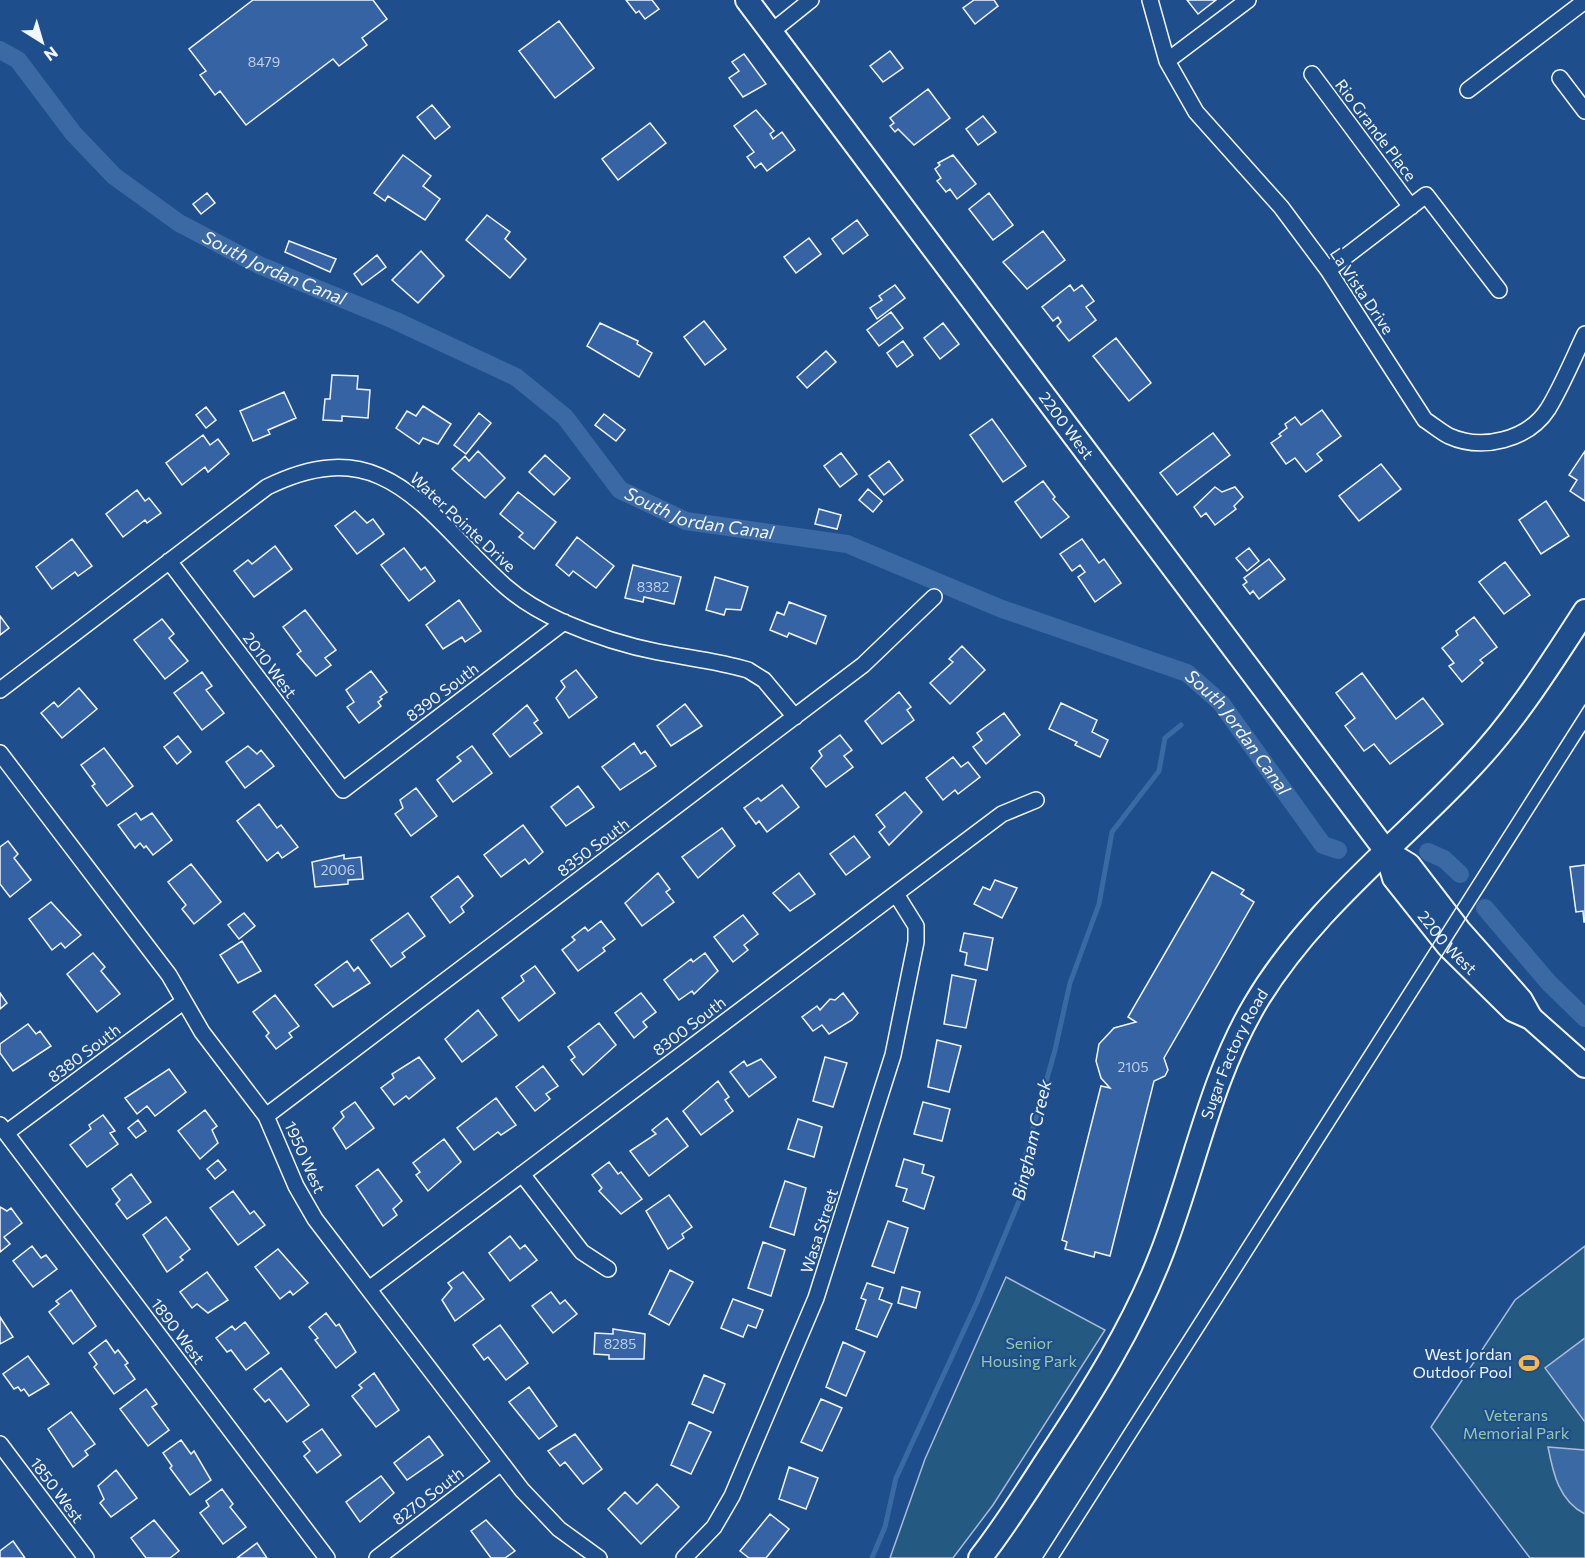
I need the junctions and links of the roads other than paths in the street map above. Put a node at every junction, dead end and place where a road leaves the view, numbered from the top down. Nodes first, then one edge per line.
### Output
1 (747, 0) edge
2 (811, 0) edge
3 (1150, 0) edge
4 (1248, 0) edge
5 (1585, 1) edge
6 (771, 32) junction
7 (1167, 61) junction
8 (1312, 74) dead end
9 (1560, 78) dead end
10 (1468, 90) dead end
11 (1585, 111) edge
12 (1411, 207) junction
13 (1328, 270) junction
14 (1499, 290) dead end
15 (1585, 334) edge
16 (169, 561) junction
17 (934, 597) dead end
18 (1585, 611) edge
19 (564, 622) junction
20 (0, 690) edge
21 (795, 717) junction
22 (0, 753) edge
23 (343, 790) joint
24 (1036, 800) dead end
25 (1386, 850) junction
26 (896, 894) junction
27 (183, 1002) junction
28 (1585, 1065) edge
29 (266, 1116) junction
30 (3, 1129) edge
31 (522, 1174) junction
32 (608, 1269) dead end
33 (369, 1289) junction
34 (0, 1444) edge
35 (501, 1464) junction
36 (86, 1558) edge
37 (327, 1558) edge
38 (377, 1558) edge
39 (599, 1558) edge
40 (684, 1558) edge
41 (980, 1558) edge

1 - 6 street, 2200 West
2 - 6 street
3 - 7 street, La Vista Drive
4 - 7 street
5 - 10 street
6 - 25 street, 2200 West
7 - 13 street, La Vista Drive
8 - 12 street, Rio Grande Place
9 - 11 street
12 - 13 street
12 - 14 street
13 - 15 street, La Vista Drive
16 - 19 street, Water Pointe Drive
16 - 20 street, Water Pointe Drive
16 - 23 street, 2010 West
17 - 21 street, 8350 South
18 - 25 street, Sugar Factory Road
19 - 21 street, Water Pointe Drive
19 - 23 street, 8390 South
21 - 29 street, 8350 South
22 - 27 street, 1950 West
24 - 26 street, 8300 South
25 - 28 street, 2200 West
25 - 41 street, Sugar Factory Road
26 - 31 street, 8300 South
26 - 40 street, Wasa Street
27 - 29 street, 1950 West
27 - 30 street, 8380 South
29 - 33 street, 1950 West
30 - 37 street, 1890 West
31 - 32 street
31 - 33 street, 8300 South
33 - 35 street, 1950 West
34 - 36 street, 1850 West
35 - 38 street, 8270 South
35 - 39 street, 1950 West

